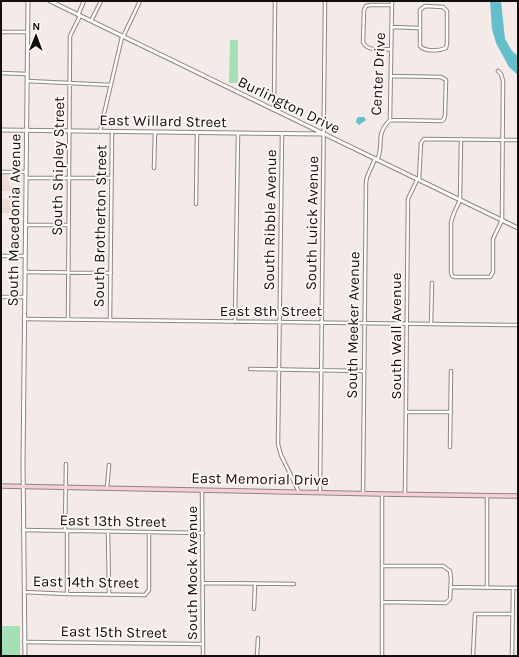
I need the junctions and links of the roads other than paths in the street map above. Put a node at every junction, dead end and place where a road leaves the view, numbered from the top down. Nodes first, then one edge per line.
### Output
1 (28, 1) edge
2 (50, 1) edge
3 (84, 1) edge
4 (101, 1) edge
5 (140, 1) edge
6 (275, 1) edge
7 (325, 1) edge
8 (392, 1) edge
9 (392, 5) junction
10 (79, 15) junction
11 (91, 22) junction
12 (392, 27) junction
13 (420, 28) junction
14 (1, 32) edge
15 (28, 32) junction
16 (123, 37) junction
17 (391, 49) junction
18 (498, 72) dead end
19 (1, 73) edge
20 (27, 74) junction
21 (391, 76) junction
22 (27, 81) junction
23 (70, 83) junction
24 (111, 85) junction
25 (274, 110) junction
26 (390, 120) junction
27 (1, 130) edge
28 (26, 130) junction
29 (70, 131) junction
30 (100, 131) junction
31 (112, 132) junction
32 (155, 132) junction
33 (197, 133) junction
34 (238, 134) junction
35 (282, 134) junction
36 (324, 134) junction
37 (461, 140) junction
38 (502, 140) junction
39 (518, 140) edge
40 (376, 159) junction
41 (154, 168) dead end
42 (1, 172) edge
43 (26, 172) junction
44 (26, 178) junction
45 (112, 178) junction
46 (69, 179) junction
47 (418, 180) junction
48 (460, 200) junction
49 (196, 204) dead end
50 (502, 220) junction
51 (25, 224) junction
52 (69, 225) junction
53 (518, 228) edge
54 (1, 256) edge
55 (25, 256) junction
56 (25, 272) junction
57 (68, 273) junction
58 (111, 273) junction
59 (432, 282) dead end
60 (1, 297) edge
61 (24, 297) junction
62 (24, 319) junction
63 (68, 319) junction
64 (110, 320) junction
65 (235, 322) junction
66 (279, 322) junction
67 (322, 322) junction
68 (364, 323) junction
69 (406, 324) junction
70 (431, 324) junction
71 (518, 325) edge
72 (250, 369) dead end
73 (279, 369) junction
74 (322, 370) junction
75 (364, 371) junction
76 (451, 371) dead end
77 (406, 412) junction
78 (451, 412) junction
79 (450, 447) dead end
80 (66, 464) dead end
81 (109, 465) dead end
82 (1, 486) edge
83 (23, 486) junction
84 (66, 487) junction
85 (107, 488) junction
86 (202, 490) junction
87 (299, 492) junction
88 (320, 493) junction
89 (363, 494) junction
90 (382, 494) junction
91 (405, 494) junction
92 (487, 496) junction
93 (518, 496) edge
94 (23, 530) junction
95 (66, 531) junction
96 (108, 531) junction
97 (149, 532) junction
98 (203, 533) junction
99 (382, 566) junction
100 (203, 583) junction
101 (255, 584) junction
102 (294, 584) dead end
103 (451, 588) junction
104 (487, 588) junction
105 (513, 588) junction
106 (518, 588) edge
107 (24, 592) junction
108 (67, 594) junction
109 (109, 595) junction
110 (382, 602) junction
111 (254, 609) dead end
112 (513, 614) junction
113 (258, 638) dead end
114 (24, 642) junction
115 (203, 644) junction
116 (25, 656) edge
117 (203, 656) edge
118 (257, 656) edge
119 (382, 656) edge
120 (473, 656) edge
121 (512, 656) edge

1 - 15 street, South Macedonia Avenue
2 - 10 street, Burlington Drive
3 - 10 street, South Shipley Street
4 - 11 street
5 - 16 street, South Brotherton Street
6 - 25 street
7 - 36 street, South Luick Avenue
8 - 9 street, Center Drive
9 - 12 street, Center Drive
9 - 17 street
10 - 11 street, Burlington Drive
10 - 23 street, South Shipley Street
11 - 16 street, Burlington Drive
12 - 13 street
12 - 17 street, Center Drive
13 - 13 street
14 - 15 street
15 - 20 street, South Macedonia Avenue
16 - 24 street, South Brotherton Street
16 - 25 street, Burlington Drive
17 - 21 street, Center Drive
18 - 38 street
19 - 20 street
20 - 22 street, South Macedonia Avenue
21 - 26 street, Center Drive
21 - 26 street
22 - 23 street
22 - 28 street, South Macedonia Avenue
23 - 24 street
23 - 29 street, South Shipley Street
24 - 30 street, South Brotherton Street
25 - 36 street, Burlington Drive
26 - 40 street, Center Drive
27 - 28 street, East Willard Street
28 - 29 street, East Willard Street
28 - 43 street, South Macedonia Avenue
29 - 30 street, East Willard Street
29 - 46 street, South Shipley Street
30 - 31 street, East Willard Street
31 - 32 street, East Willard Street
31 - 45 street, South Brotherton Street
32 - 33 street, East Willard Street
32 - 41 street
33 - 34 street, East Willard Street
33 - 49 street
34 - 35 street, East Willard Street
34 - 65 street
35 - 36 street, East Willard Street
35 - 66 street, South Ribble Avenue
36 - 40 street, Burlington Drive
36 - 67 street, South Luick Avenue
37 - 38 street
37 - 47 street, South Wall Avenue
37 - 48 street
38 - 39 street
38 - 50 street
40 - 47 street, Burlington Drive
40 - 68 street, South Meeker Avenue
42 - 43 street
43 - 44 street, South Macedonia Avenue
44 - 46 street
44 - 51 street, South Macedonia Avenue
45 - 46 street
45 - 58 street, South Brotherton Street
46 - 52 street, South Shipley Street
47 - 48 street, Burlington Drive
47 - 69 street, South Wall Avenue
48 - 50 street, Burlington Drive
48 - 50 street
50 - 53 street, Burlington Drive
51 - 52 street
51 - 55 street, South Macedonia Avenue
52 - 57 street, South Shipley Street
54 - 55 street
55 - 56 street, South Macedonia Avenue
56 - 57 street
56 - 61 street, South Macedonia Avenue
57 - 58 street
57 - 63 street, South Shipley Street
58 - 64 street, South Brotherton Street
59 - 70 street
60 - 61 street
61 - 62 street, South Macedonia Avenue
62 - 63 street, East 8th Street
62 - 83 street, South Macedonia Avenue
63 - 64 street, East 8th Street
64 - 65 street, East 8th Street
65 - 66 street, East 8th Street
66 - 67 street, East 8th Street
66 - 73 street, South Ribble Avenue
67 - 68 street, East 8th Street
67 - 74 street, South Luick Avenue
68 - 69 street, East 8th Street
68 - 75 street, South Meeker Avenue
69 - 70 street, East 8th Street
69 - 77 street, South Wall Avenue
70 - 71 street, East 8th Street
72 - 73 street
73 - 74 street
73 - 87 street, South Ribble Avenue
74 - 75 street
74 - 88 street, South Luick Avenue
75 - 89 street, South Meeker Avenue
76 - 78 street
77 - 78 street
77 - 91 street, South Wall Avenue
78 - 79 street
80 - 84 street
81 - 85 street
82 - 83 main road, East Memorial Drive
83 - 84 main road, East Memorial Drive
83 - 94 street, South Macedonia Avenue
84 - 85 main road, East Memorial Drive
84 - 95 street
85 - 86 main road, East Memorial Drive
86 - 87 main road, East Memorial Drive
86 - 98 street, South Mock Avenue
87 - 88 main road, East Memorial Drive
88 - 89 main road, East Memorial Drive
89 - 90 main road, East Memorial Drive
90 - 91 main road, East Memorial Drive
90 - 99 street
91 - 92 main road, East Memorial Drive
92 - 93 main road, East Memorial Drive
92 - 104 street
94 - 95 street, East 13th Street
94 - 107 street, South Macedonia Avenue
95 - 96 street, East 13th Street
95 - 108 street
96 - 97 street, East 13th Street
96 - 109 street
97 - 98 street, East 13th Street
97 - 109 street, East 14th Street
98 - 100 street, South Mock Avenue
99 - 103 street
99 - 110 street
100 - 101 street
100 - 115 street, South Mock Avenue
101 - 102 street
101 - 111 street
103 - 104 street
103 - 110 street
104 - 105 street
105 - 106 street
105 - 112 street
107 - 108 street, East 14th Street
107 - 114 street, South Macedonia Avenue
108 - 109 street, East 14th Street
110 - 119 street
112 - 120 street
112 - 121 street
113 - 118 street
114 - 115 street, East 15th Street
114 - 116 street, South Macedonia Avenue
115 - 117 street, South Mock Avenue

